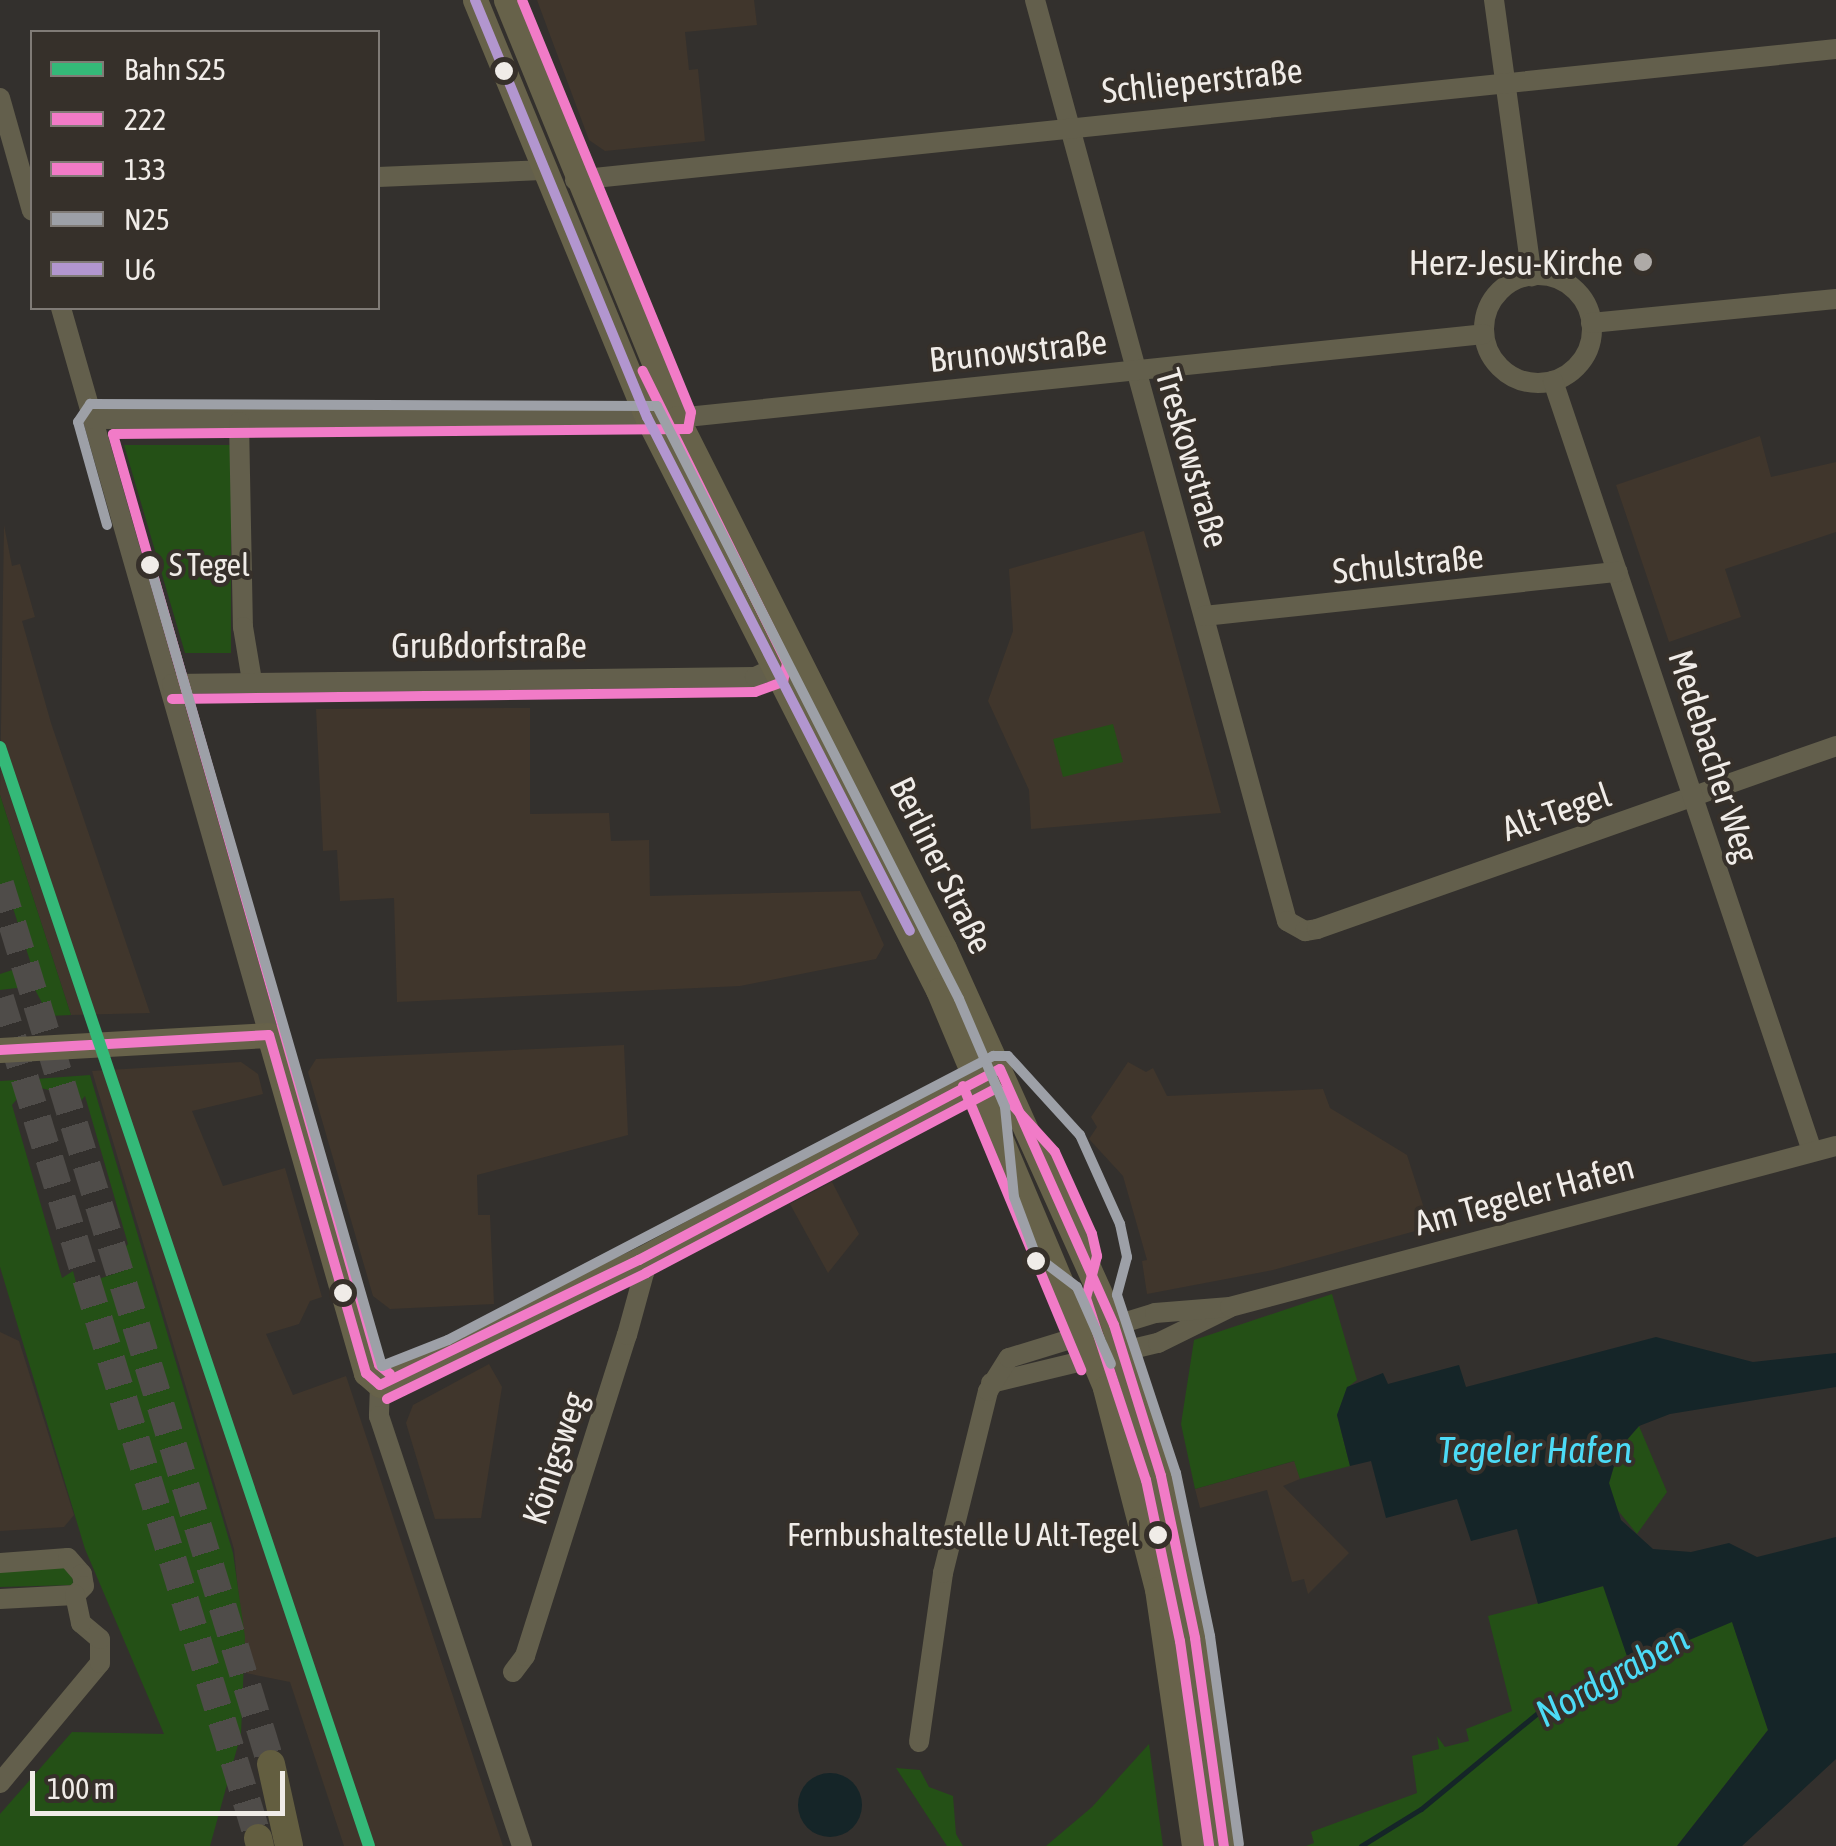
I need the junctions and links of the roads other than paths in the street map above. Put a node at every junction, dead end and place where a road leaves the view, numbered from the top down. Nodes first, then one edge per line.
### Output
1 (475, 0) edge
2 (506, 0) edge
3 (1035, 0) edge
4 (1494, 0) edge
5 (1836, 49) edge
6 (1506, 82) junction
7 (0, 98) edge
8 (1069, 126) junction
9 (542, 170) junction
10 (380, 178) edge
11 (575, 180) junction
12 (29, 186) edge
13 (1532, 276) junction
14 (1836, 298) edge
15 (62, 310) edge
16 (1591, 324) junction
17 (1484, 334) junction
18 (1136, 372) junction
19 (1553, 381) junction
20 (646, 417) junction
21 (677, 418) junction
22 (93, 419) junction
23 (239, 422) junction
24 (1618, 572) junction
25 (1204, 616) junction
26 (800, 654) junction
27 (774, 670) junction
28 (252, 680) junction
29 (172, 684) junction
30 (1836, 746) edge
31 (1692, 797) junction
32 (1296, 929) joint
33 (269, 1035) junction
34 (0, 1050) edge
35 (989, 1074) junction
36 (1836, 1146) edge
37 (1812, 1151) junction
38 (638, 1260) junction
39 (1230, 1307) junction
40 (1114, 1325) junction
41 (1082, 1334) junction
42 (1124, 1352) junction
43 (1093, 1360) junction
44 (991, 1384) junction
45 (380, 1385) junction
46 (0, 1563) edge
47 (76, 1595) junction
48 (0, 1599) edge
49 (513, 1672) dead end
50 (919, 1742) dead end
51 (271, 1764) tunnel mouth
52 (0, 1783) edge
53 (289, 1841) edge
54 (522, 1846) edge
55 (1194, 1846) edge
56 (1224, 1846) edge

1 - 9 main road, Berliner Straße
2 - 11 main road, Berliner Straße
3 - 8 street, Treskowstraße
4 - 6 street
5 - 6 street, Schlieperstraße
6 - 8 street, Schlieperstraße
6 - 13 street
7 - 12 street
8 - 11 street, Schlieperstraße
8 - 18 street, Treskowstraße
9 - 10 street
9 - 20 main road, Berliner Straße
11 - 21 main road, Berliner Straße
13 - 16 street
13 - 17 street
14 - 16 street
15 - 22 street
16 - 19 street
17 - 18 street, Brunowstraße
17 - 19 street
18 - 21 street, Brunowstraße
18 - 25 street, Treskowstraße
19 - 24 street, Medebacher Weg
20 - 21 main road
20 - 23 street
20 - 27 main road, Berliner Straße
21 - 26 main road, Berliner Straße
22 - 23 street
22 - 29 street
23 - 28 street
24 - 25 street, Schulstraße
24 - 31 street, Medebacher Weg
25 - 32 street, Treskowstraße
26 - 27 street, Grußdorfstraße
26 - 35 main road, Berliner Straße
27 - 28 street, Grußdorfstraße
27 - 35 main road, Berliner Straße
28 - 29 street, Grußdorfstraße
29 - 33 street
30 - 31 street, Alt-Tegel
31 - 32 street, Alt-Tegel
31 - 37 street, Medebacher Weg
33 - 34 main road
33 - 45 main road
35 - 38 main road
35 - 40 main road, Berliner Straße
35 - 41 main road, Berliner Straße
36 - 37 street, Am Tegeler Hafen
37 - 39 street, Am Tegeler Hafen
38 - 45 main road
38 - 49 street, Königsweg
39 - 40 street, Am Tegeler Hafen
39 - 42 street, Am Tegeler Hafen
40 - 41 street, Am Tegeler Hafen
40 - 42 main road, Berliner Straße
41 - 43 main road, Berliner Straße
41 - 44 street, Am Tegeler Hafen
42 - 43 street, Am Tegeler Hafen
42 - 56 main road, Berliner Straße
43 - 44 street, Am Tegeler Hafen
43 - 55 main road, Berliner Straße
44 - 50 street
45 - 54 street
46 - 47 street
47 - 48 street
47 - 52 street
51 - 53 highway

